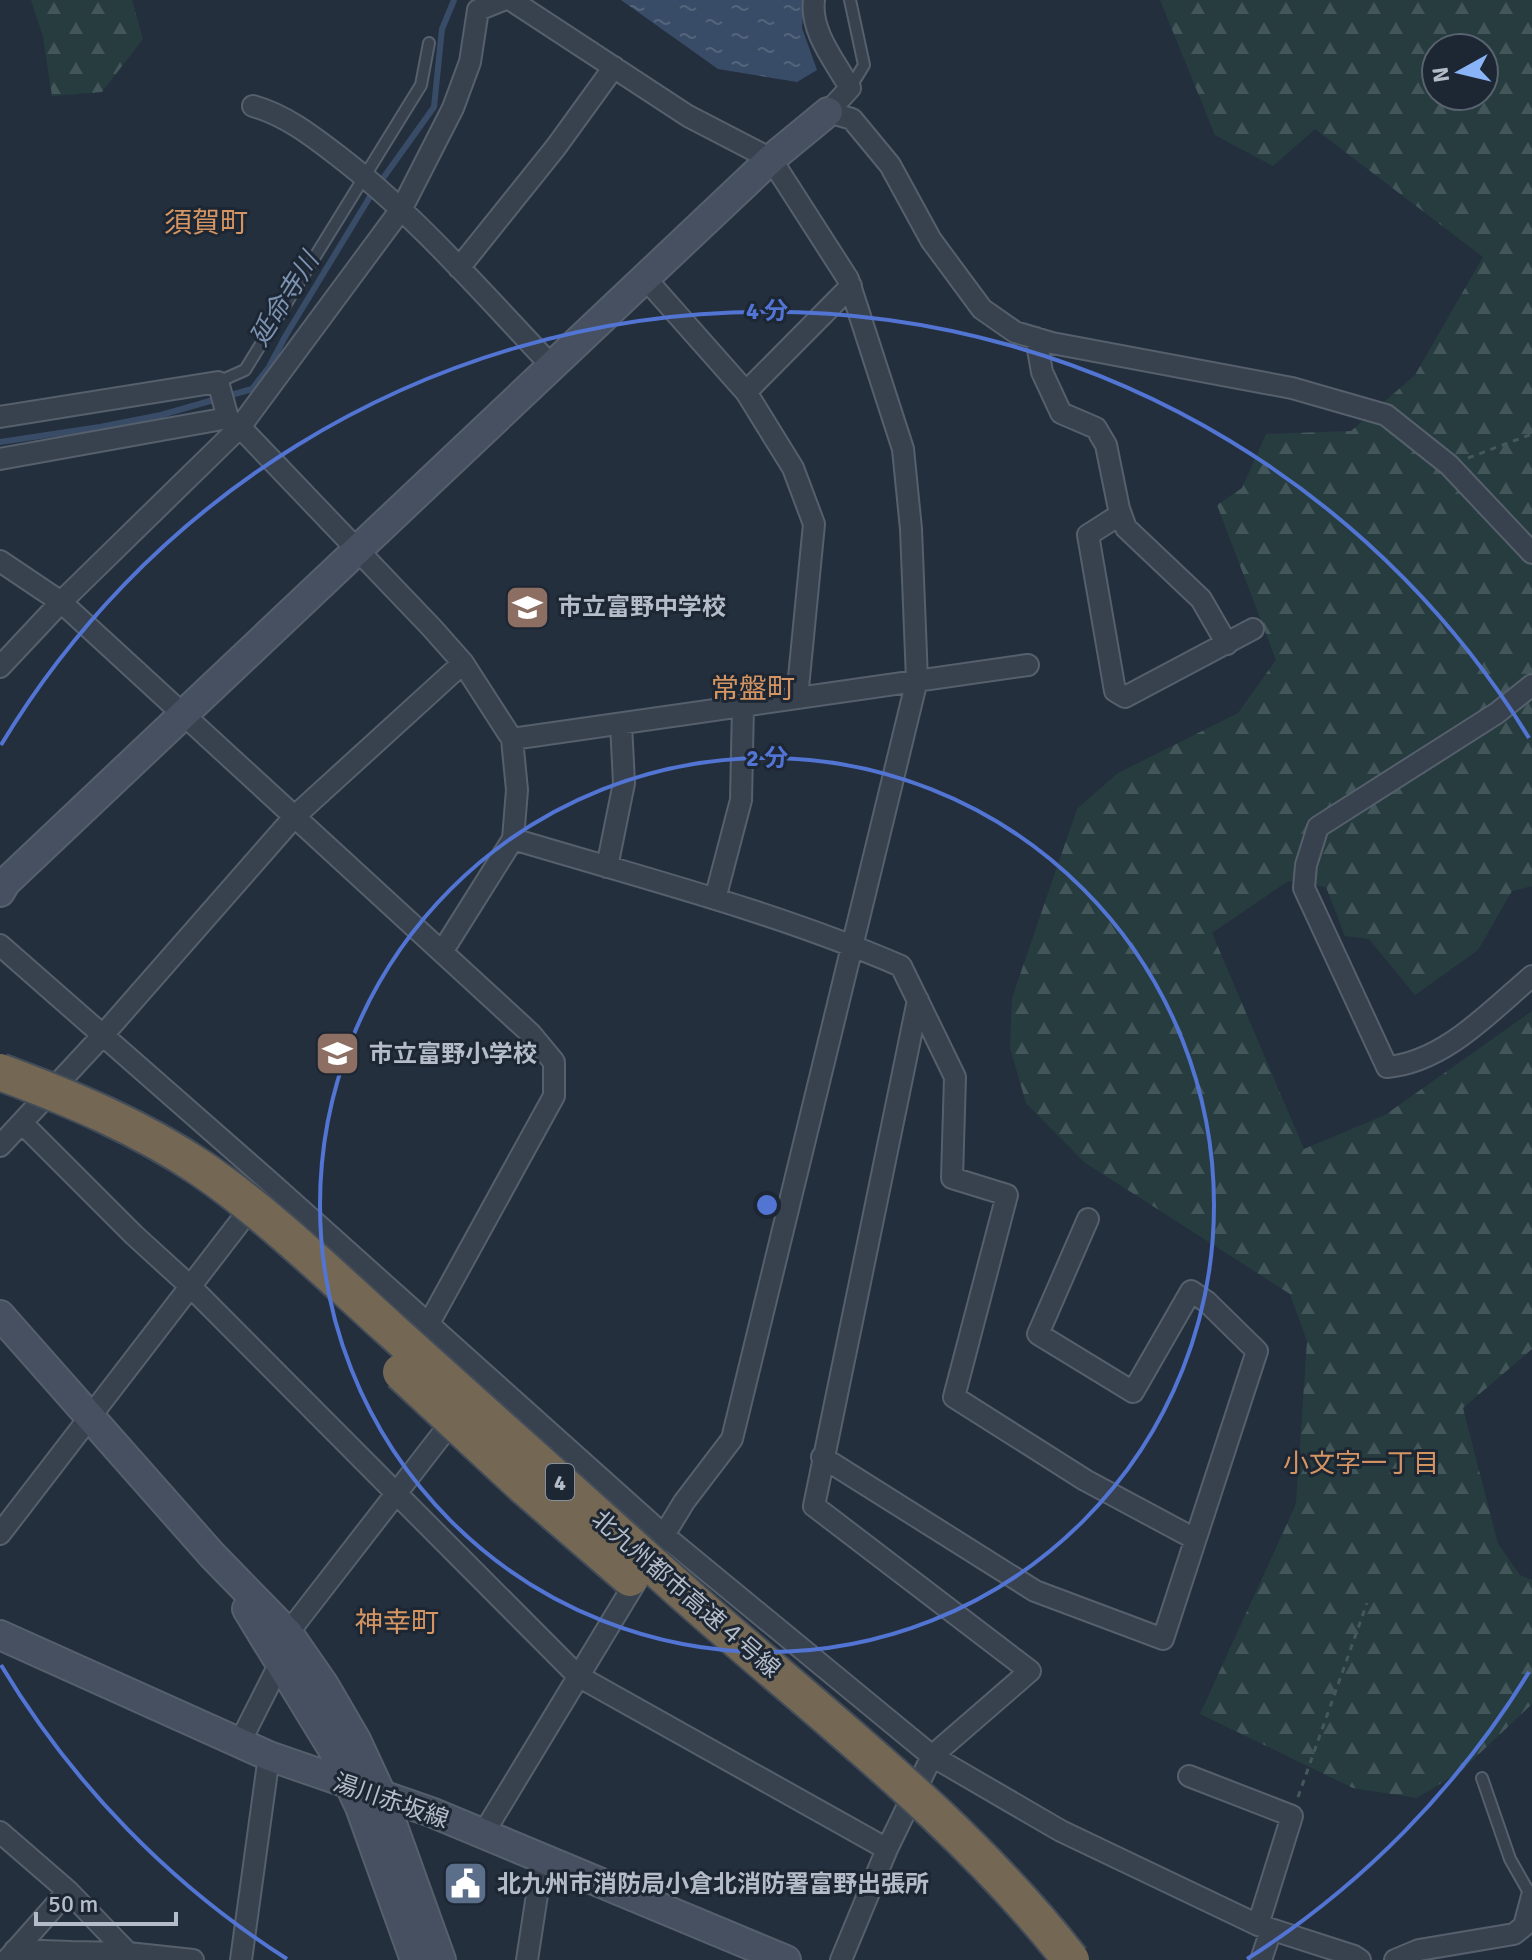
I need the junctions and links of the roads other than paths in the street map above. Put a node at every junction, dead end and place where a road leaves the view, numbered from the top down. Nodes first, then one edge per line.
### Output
1 (503, 0) edge
2 (511, 0) edge
3 (814, 0) edge
4 (850, 0) edge
5 (429, 43) dead end
6 (614, 67) junction
7 (850, 88) junction
8 (253, 106) dead end
9 (828, 112) junction
10 (771, 159) junction
11 (365, 176) junction
12 (402, 208) junction
13 (459, 268) junction
14 (645, 278) junction
15 (851, 286) junction
16 (1036, 338) junction
17 (551, 365) junction
18 (218, 382) junction
19 (746, 392) junction
20 (0, 417) edge
21 (234, 423) junction
22 (0, 459) edge
23 (1121, 514) junction
24 (358, 549) junction
25 (1532, 553) edge
26 (0, 561) edge
27 (61, 602) junction
28 (1253, 629) dead end
29 (1227, 644) junction
30 (463, 663) junction
31 (1028, 665) dead end
32 (0, 667) edge
33 (917, 680) junction
34 (1532, 685) edge
35 (797, 698) junction
36 (743, 706) junction
37 (184, 714) junction
38 (621, 724) junction
39 (512, 739) junction
40 (295, 816) junction
41 (513, 839) junction
42 (607, 867) junction
43 (0, 892) edge
44 (715, 899) junction
45 (851, 944) junction
46 (0, 945) edge
47 (442, 952) junction
48 (1532, 976) edge
49 (918, 1000) junction
50 (103, 1035) junction
51 (0, 1072) edge
52 (11, 1109) edge
53 (0, 1146) edge
54 (270, 1182) junction
55 (1088, 1219) dead end
56 (191, 1287) junction
57 (0, 1315) edge
58 (428, 1325) junction
59 (486, 1376) junction
60 (88, 1417) junction
61 (822, 1457) junction
62 (396, 1494) junction
63 (8, 1509) edge
64 (0, 1534) edge
65 (666, 1537) junction
66 (1195, 1539) junction
67 (0, 1635) edge
68 (285, 1647) junction
69 (578, 1676) junction
70 (240, 1742) junction
71 (269, 1756) junction
72 (932, 1756) junction
73 (1189, 1776) dead end
74 (1482, 1778) dead end
75 (351, 1787) junction
76 (382, 1796) junction
77 (0, 1832) edge
78 (483, 1834) junction
79 (887, 1849) junction
80 (547, 1862) junction
81 (68, 1891) junction
82 (1531, 1896) edge
83 (1265, 1927) junction
84 (128, 1953) junction
85 (11, 1955) edge
86 (71, 1956) edge
87 (157, 1958) edge
88 (193, 1960) edge
89 (241, 1960) edge
90 (415, 1960) edge
91 (441, 1960) edge
92 (527, 1960) edge
93 (786, 1960) edge
94 (841, 1960) edge
95 (1041, 1960) edge
96 (1071, 1960) edge
97 (1261, 1960) edge
98 (1360, 1960) edge
99 (1395, 1960) edge

1 - 12 street
2 - 6 street
3 - 7 street
4 - 7 lane
5 - 11 lane
6 - 10 street
6 - 13 street
7 - 9 street
8 - 11 street
9 - 10 street
9 - 16 street
10 - 14 street
10 - 15 street
11 - 12 street
11 - 18 lane
12 - 13 street
12 - 21 street
13 - 17 street
14 - 17 street
14 - 19 street
15 - 19 street
15 - 33 street
16 - 23 street
16 - 25 street
17 - 24 street
18 - 20 street
18 - 21 street
19 - 35 street
21 - 22 street
21 - 24 street
21 - 27 street
23 - 29 street
23 - 29 street
24 - 30 street
24 - 37 street
26 - 27 street
27 - 32 street
27 - 37 street
28 - 29 street
30 - 39 street
30 - 40 street
31 - 33 street
33 - 35 street
33 - 45 street
34 - 48 street
35 - 36 street
36 - 38 street
36 - 44 street
37 - 40 street
37 - 43 street
38 - 39 street
38 - 42 street
39 - 41 street
40 - 47 street
40 - 50 street
41 - 42 street
41 - 47 street
42 - 44 street
44 - 45 street
45 - 49 street
45 - 65 street
46 - 50 street
47 - 58 street
49 - 61 street
49 - 66 street
50 - 52 street
50 - 54 street
51 - 96 highway, 北九州都市高速４号線 / 4, bridge
52 - 53 street
52 - 56 street
52 - 95 highway, 北九州都市高速４号線 / 4, bridge
54 - 56 street
54 - 58 street
55 - 66 street
56 - 60 street
56 - 62 street
57 - 60 street
58 - 59 street
59 - 62 street
59 - 65 street
60 - 63 street
60 - 68 street
61 - 66 street
61 - 72 street
62 - 68 street
62 - 69 street
63 - 64 street
65 - 69 street
65 - 72 street
67 - 70 street, 湯川赤坂線
68 - 70 street
68 - 75 street
68 - 76 street
69 - 78 street
69 - 79 street
70 - 71 street, 湯川赤坂線
71 - 75 street, 湯川赤坂線
71 - 89 street
72 - 79 street
72 - 83 street
73 - 83 street
74 - 82 lane
75 - 76 street, 湯川赤坂線
75 - 90 street
76 - 78 street, 湯川赤坂線
76 - 91 street
77 - 81 street
78 - 80 street, 湯川赤坂線
79 - 94 street
80 - 92 street
80 - 93 street, 湯川赤坂線
81 - 84 street
81 - 85 street
82 - 99 street
83 - 97 street
83 - 98 street
84 - 86 street
84 - 87 street
85 - 86 street
87 - 88 street

